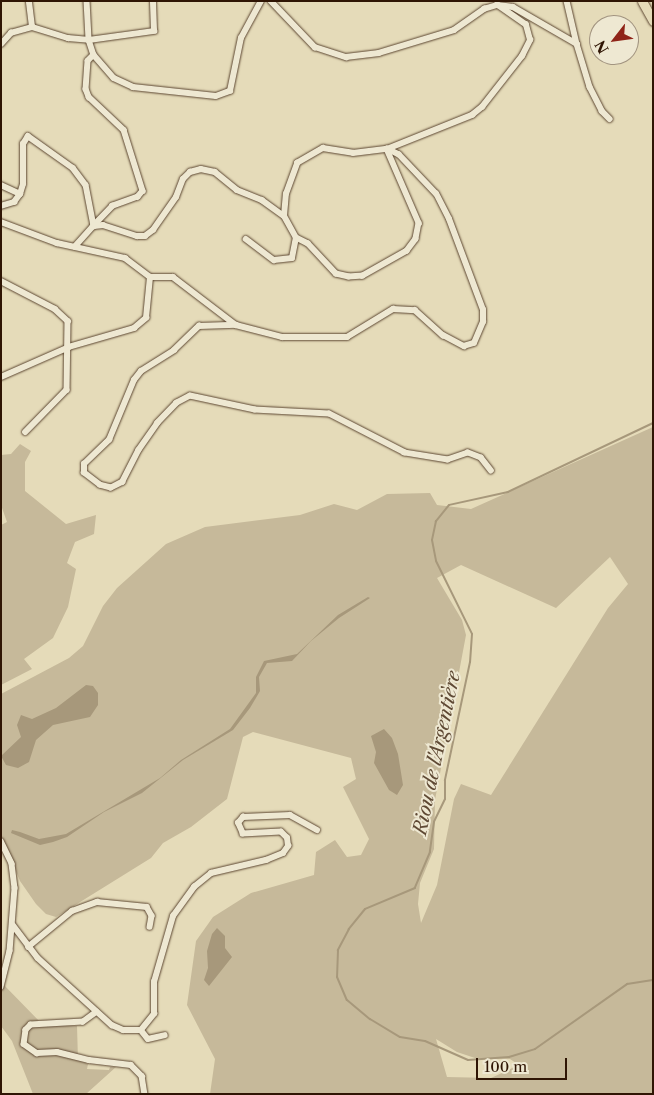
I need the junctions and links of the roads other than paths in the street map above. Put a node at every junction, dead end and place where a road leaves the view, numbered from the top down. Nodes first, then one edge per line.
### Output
1 (28, 1) edge
2 (87, 1) edge
3 (153, 1) edge
4 (261, 1) edge
5 (271, 1) edge
6 (567, 1) edge
7 (642, 1) edge
8 (497, 5) junction
9 (653, 21) edge
10 (32, 27) junction
11 (89, 40) junction
12 (1, 44) edge
13 (577, 44) junction
14 (94, 55) junction
15 (610, 119) dead end
16 (387, 149) junction
17 (1, 185) edge
18 (20, 194) junction
19 (1, 206) edge
20 (284, 216) junction
21 (1, 222) edge
22 (94, 226) junction
23 (296, 238) junction
24 (246, 239) dead end
25 (74, 246) junction
26 (150, 277) junction
27 (1, 281) edge
28 (236, 325) junction
29 (69, 346) junction
30 (1, 377) edge
31 (26, 432) dead end
32 (491, 471) dead end
33 (318, 830) dead end
34 (1, 841) edge
35 (13, 925) junction
36 (150, 927) dead end
37 (28, 946) junction
38 (1, 987) edge
39 (97, 1012) junction
40 (141, 1030) junction
41 (165, 1034) dead end
42 (145, 1094) edge

1 - 10 street
2 - 11 street
3 - 11 street
4 - 14 street
5 - 8 street
6 - 13 street
7 - 9 main road
8 - 13 street
8 - 16 street
10 - 11 street
10 - 12 street
11 - 14 street
13 - 15 street
14 - 22 street
16 - 20 street
16 - 23 street
16 - 28 street
17 - 18 street
18 - 19 street
18 - 22 street
20 - 22 street
20 - 23 street
21 - 25 street
22 - 25 street
23 - 24 street
25 - 26 street
26 - 28 street
26 - 29 street
27 - 29 street
28 - 32 street
29 - 30 street
29 - 31 street
33 - 40 street
34 - 35 street
35 - 37 street
35 - 38 street
36 - 37 street
37 - 39 street
39 - 40 street
39 - 42 street
40 - 41 street

